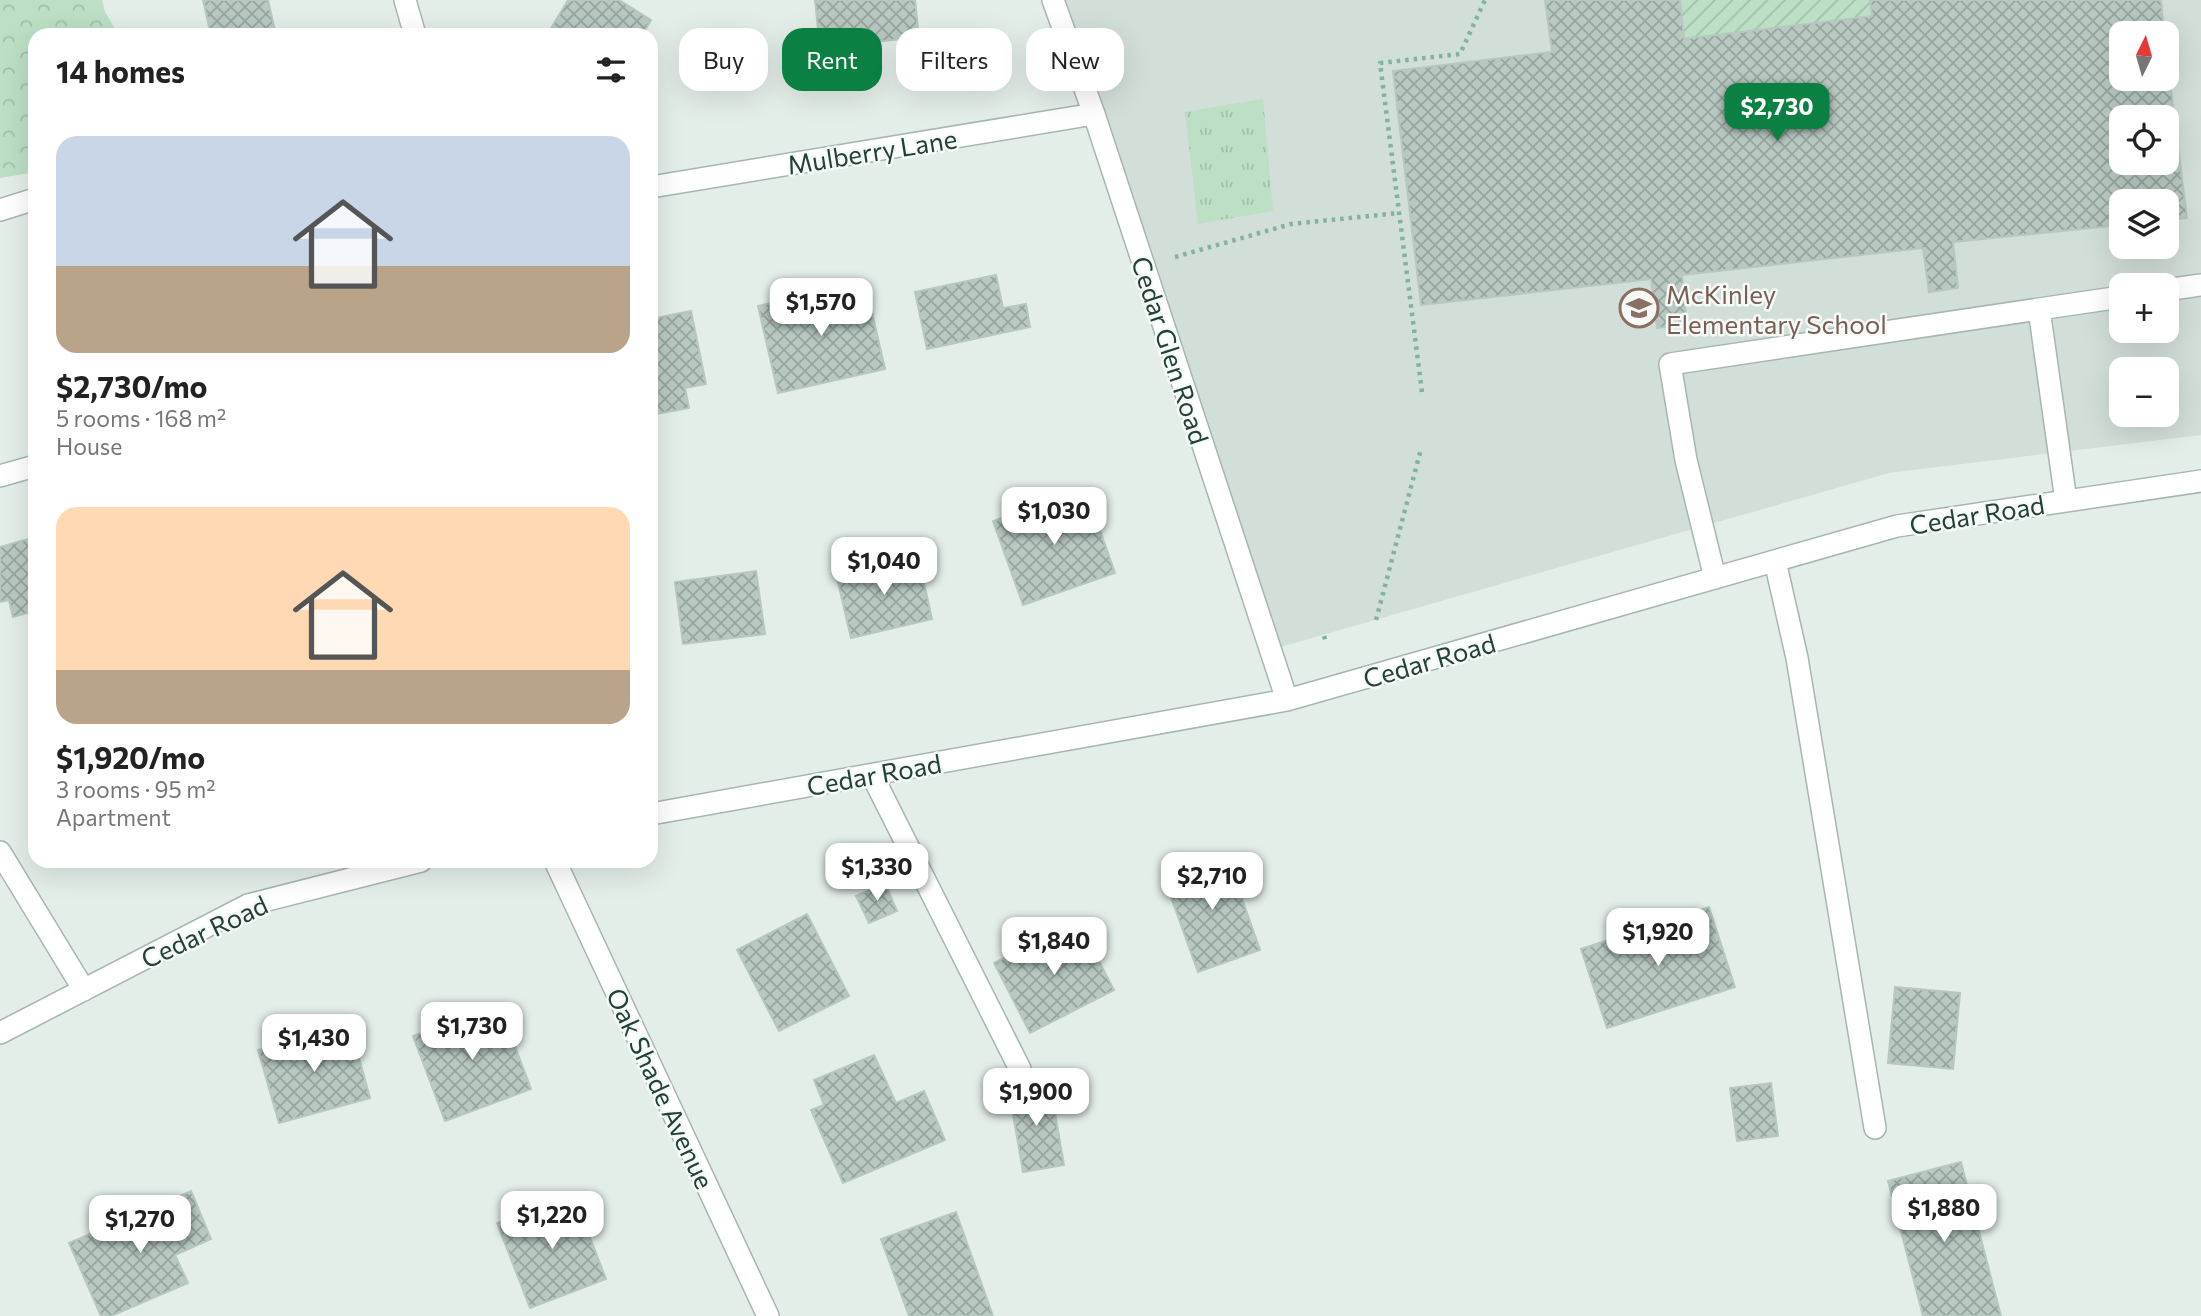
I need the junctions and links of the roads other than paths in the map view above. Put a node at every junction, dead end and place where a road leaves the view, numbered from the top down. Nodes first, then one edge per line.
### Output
1 (405, 0) edge
2 (1053, 0) edge
3 (413, 28) edge
4 (1094, 114) junction
5 (658, 186) edge
6 (28, 201) edge
7 (0, 210) edge
8 (2201, 285) edge
9 (2179, 288) edge
10 (2109, 299) edge
11 (2039, 309) junction
12 (28, 468) edge
13 (0, 476) edge
14 (2201, 481) edge
15 (2066, 501) junction
16 (1775, 561) junction
17 (1715, 579) junction
18 (1287, 700) junction
19 (872, 775) junction
20 (658, 813) edge
21 (0, 852) edge
22 (393, 868) edge
23 (558, 868) edge
24 (84, 990) junction
25 (0, 1033) edge
26 (1020, 1069) dead end
27 (1875, 1128) dead end
28 (768, 1316) edge

1 - 3 street
2 - 4 street, Cedar Glen Road
4 - 5 street, Mulberry Lane
4 - 18 street, Cedar Glen Road
6 - 7 street
8 - 9 street
10 - 11 street
11 - 15 street
11 - 17 street
12 - 13 street
14 - 15 street, Cedar Road
15 - 16 street, Cedar Road
16 - 17 street, Cedar Road
16 - 27 street
17 - 18 street, Cedar Road
18 - 19 street, Cedar Road
19 - 20 street, Cedar Road
19 - 26 street
21 - 24 street
22 - 24 street, Cedar Road
23 - 28 street, Oak Shade Avenue
24 - 25 street, Cedar Road

